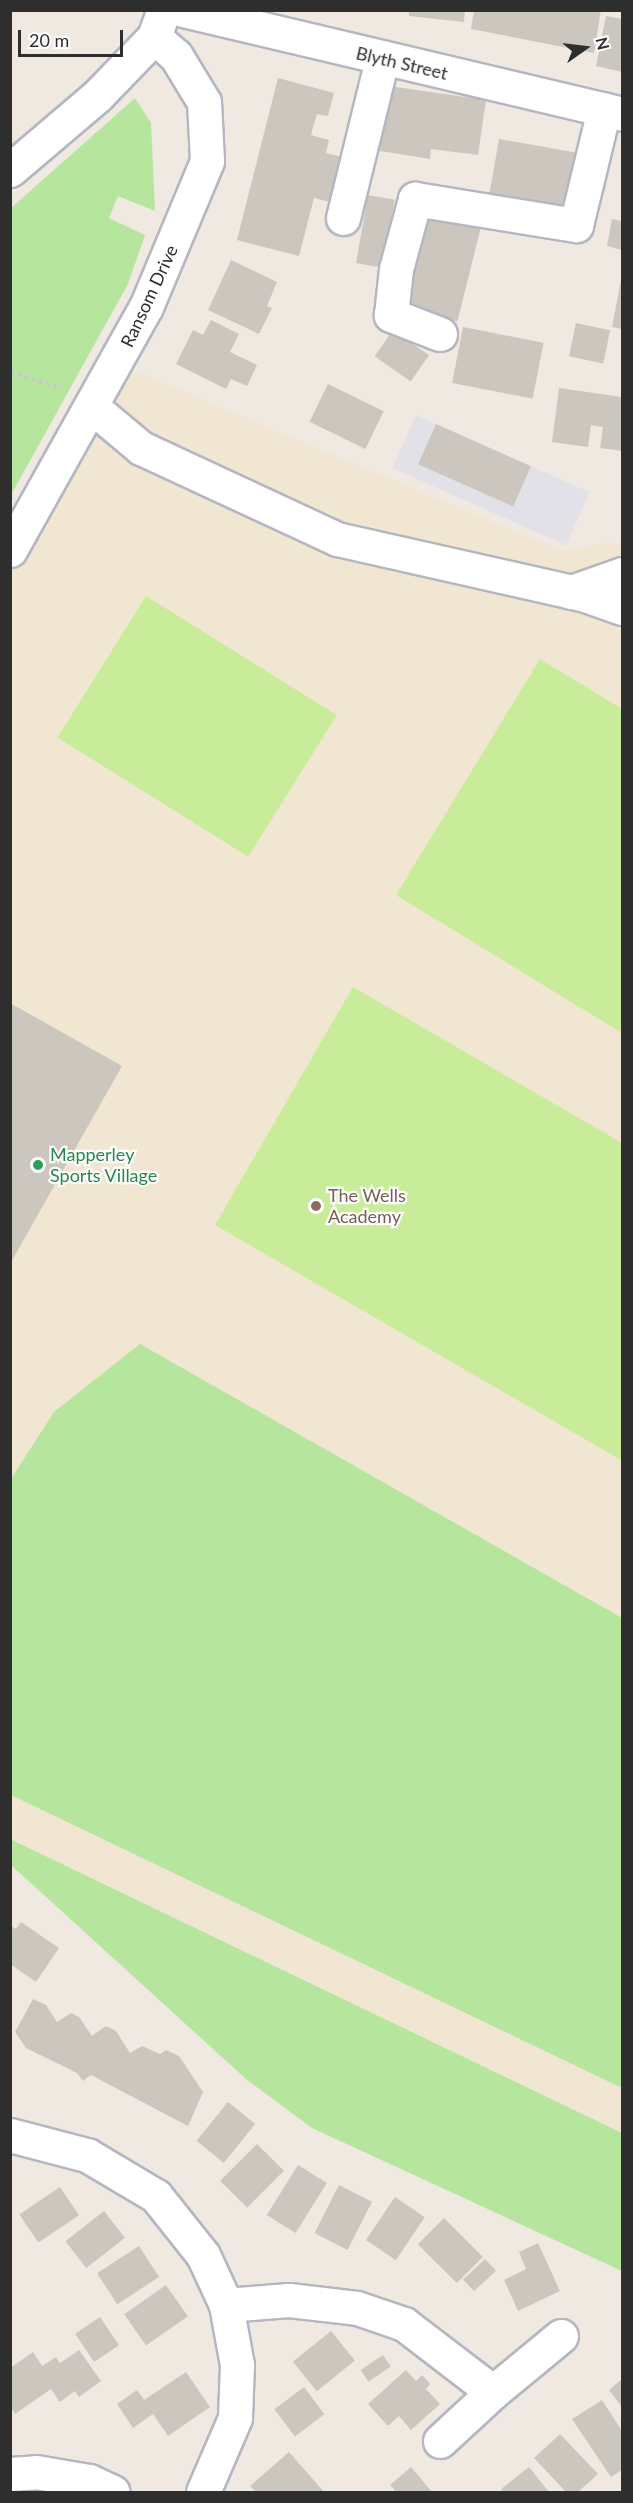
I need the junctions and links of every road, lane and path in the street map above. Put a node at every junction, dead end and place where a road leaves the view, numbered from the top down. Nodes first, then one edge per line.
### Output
1 (183, 10) edge
2 (159, 24) edge
3 (382, 59) junction
4 (613, 112) edge
5 (10, 170) edge
6 (343, 218) dead end
7 (440, 334) dead end
8 (10, 372) edge
9 (25, 375) dead end
10 (92, 407) junction
11 (10, 550) edge
12 (622, 574) edge
13 (571, 592) junction
14 (622, 608) edge
15 (10, 2135) edge
16 (226, 2305) junction
17 (561, 2336) dead end
18 (493, 2392) junction
19 (441, 2441) dead end
20 (10, 2474) edge
21 (113, 2493) edge
22 (203, 2493) edge

1 - 3 street, Blyth Street
2 - 5 street
2 - 10 street, Ransom Drive
3 - 4 street, Blyth Street
3 - 6 street
4 - 7 street
8 - 9 path
10 - 11 street, Ransom Drive
10 - 13 street
12 - 13 street
13 - 14 street
15 - 16 street
16 - 18 street
16 - 22 street
17 - 18 street
18 - 19 street
20 - 21 street

